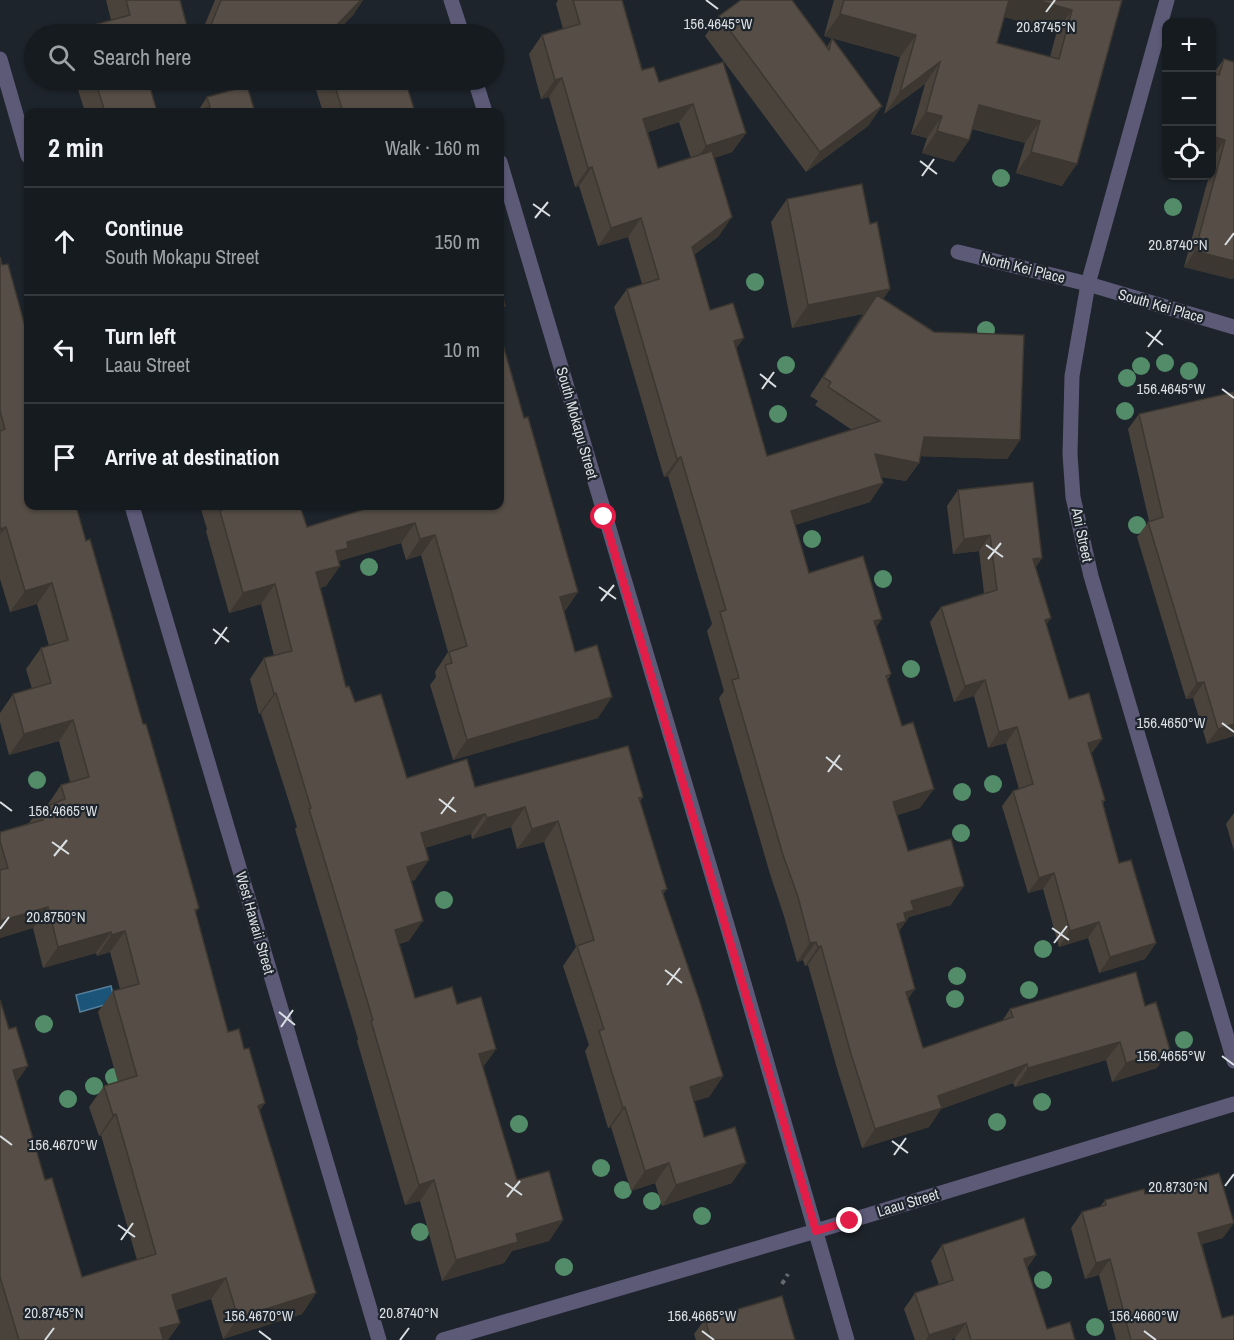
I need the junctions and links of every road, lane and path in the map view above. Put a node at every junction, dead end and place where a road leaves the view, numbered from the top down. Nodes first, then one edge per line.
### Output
1 (451, 0) edge
2 (1167, 0) edge
3 (459, 24) edge
4 (0, 59) edge
5 (478, 90) edge
6 (484, 108) edge
7 (24, 142) edge
8 (504, 176) edge
9 (958, 252) dead end
10 (1088, 284) junction
11 (1234, 327) edge
12 (133, 510) edge
13 (1234, 1061) edge
14 (1234, 1104) edge
15 (816, 1231) junction
16 (788, 1274) dead end
17 (782, 1284) dead end
18 (379, 1340) edge
19 (443, 1340) edge
20 (847, 1340) edge

1 - 3 street
2 - 10 street, Ani Street
4 - 7 street
5 - 6 street
8 - 15 street, South Mokapu Street
9 - 10 street, North Kei Place
10 - 11 street, South Kei Place
10 - 13 street, Ani Street
12 - 18 street, West Hawaii Street
14 - 15 street, Laau Street
15 - 19 street, Laau Street
15 - 20 street, South Mokapu Street
16 - 17 path

